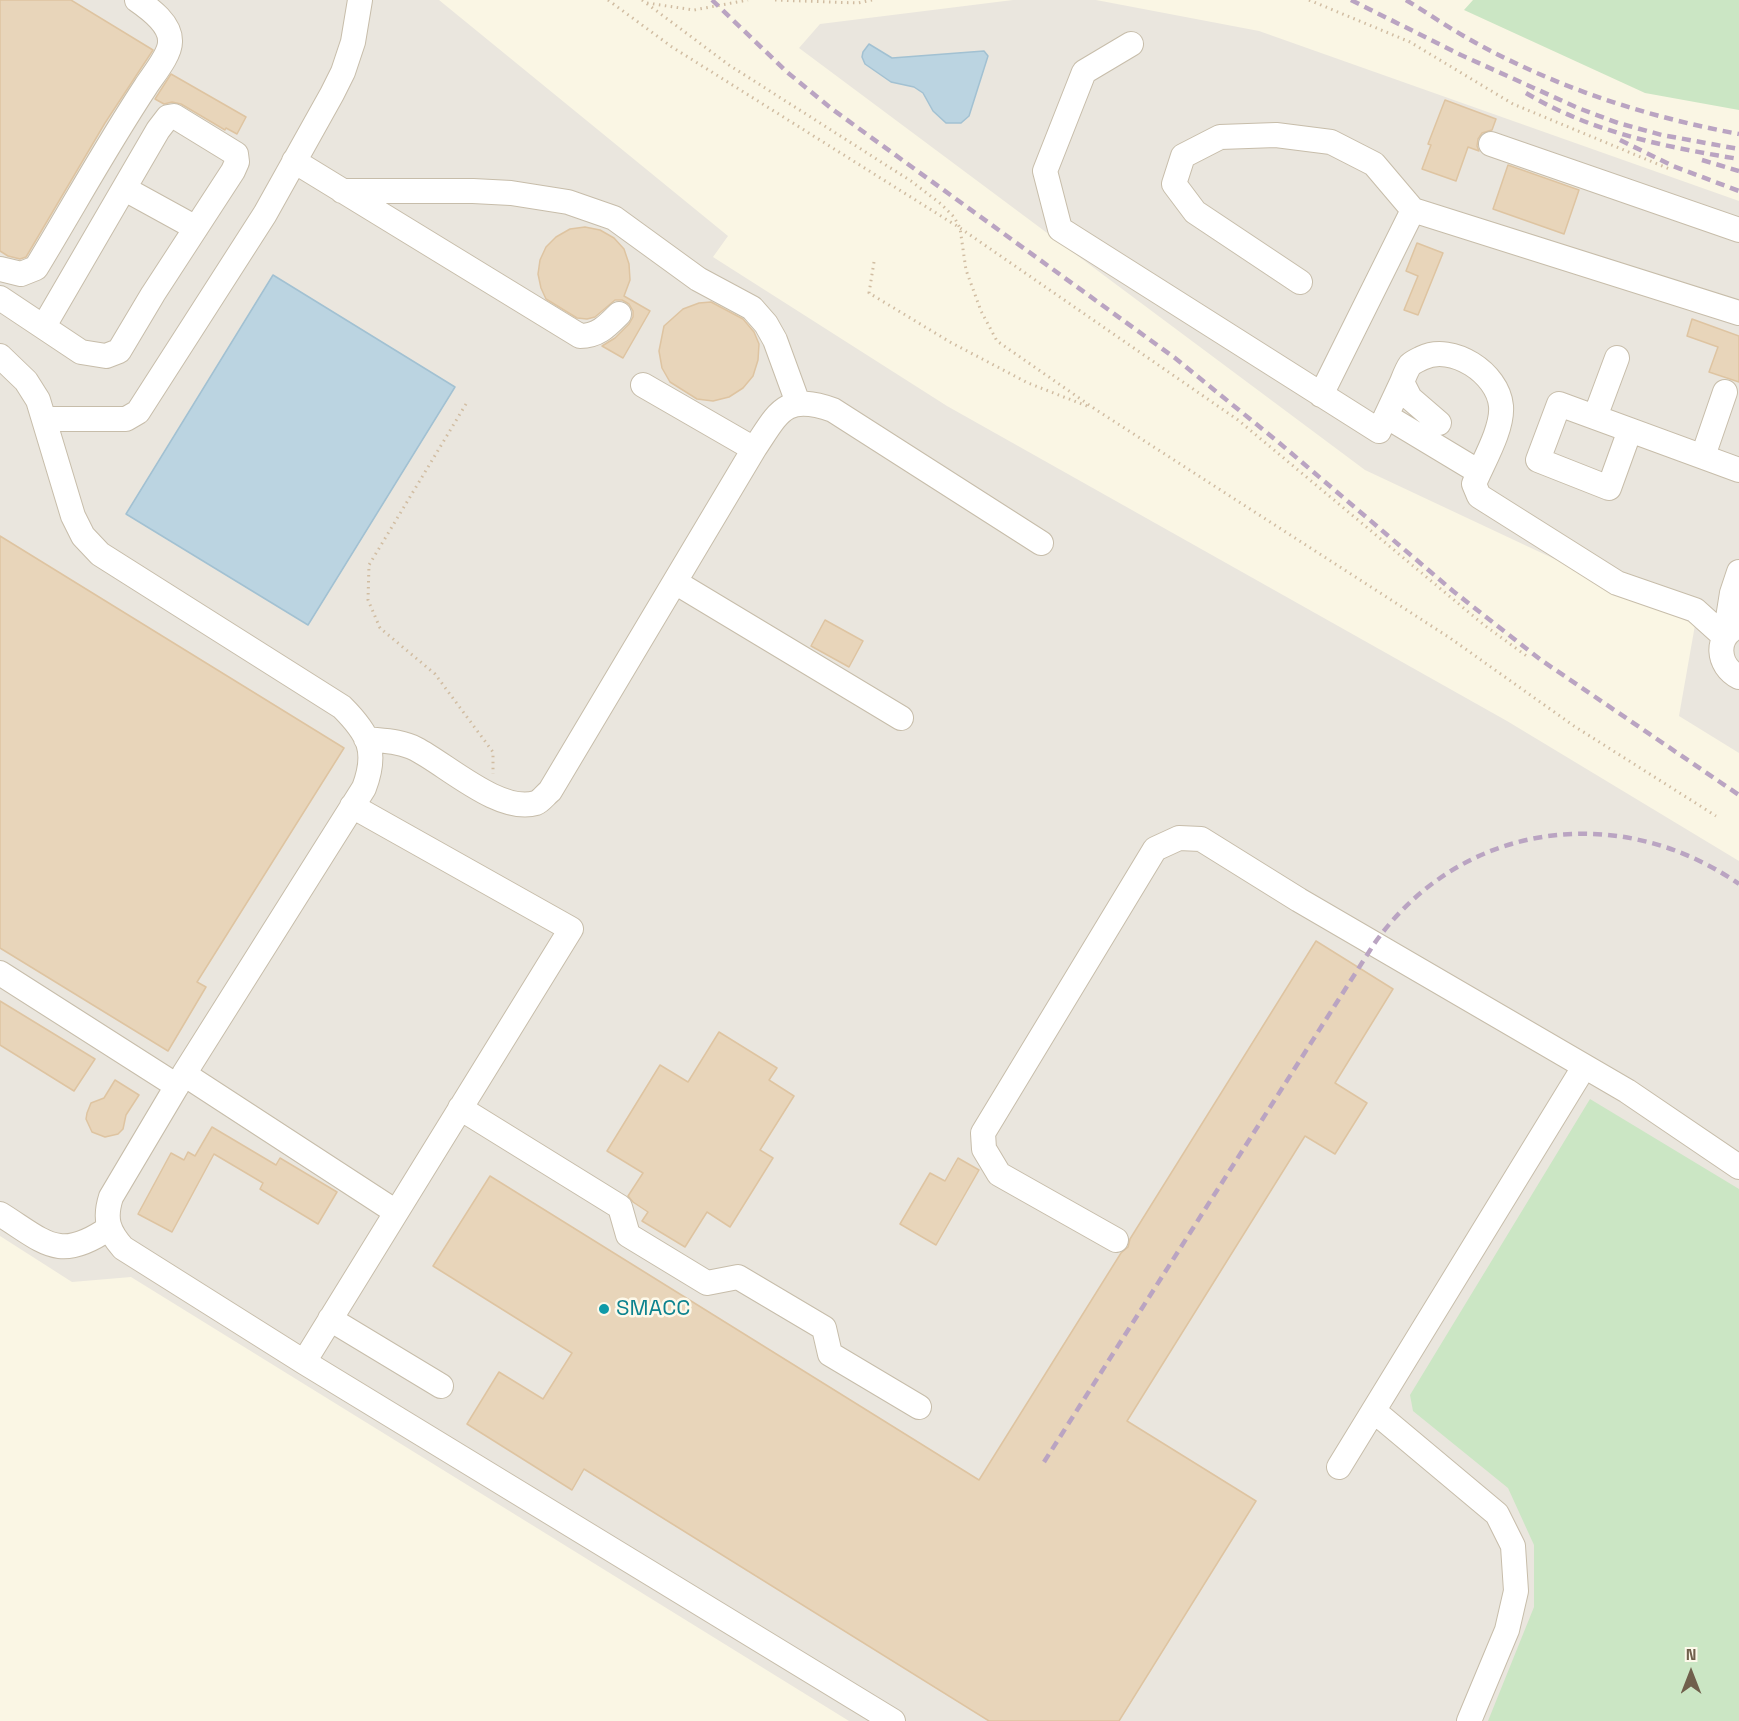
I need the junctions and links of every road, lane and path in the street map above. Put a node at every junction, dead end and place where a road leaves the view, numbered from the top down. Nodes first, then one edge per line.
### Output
1 (137, 0) edge
2 (360, 0) edge
3 (608, 0) edge
4 (748, 0) edge
5 (775, 0) edge
6 (872, 0) edge
7 (1309, 0) edge
8 (643, 2) edge
9 (1131, 44) dead end
10 (1491, 144) dead end
11 (294, 161) junction
12 (1672, 170) dead end
13 (125, 189) junction
14 (342, 190) junction
15 (1413, 210) junction
16 (196, 228) junction
17 (960, 228) junction
18 (1739, 230) edge
19 (874, 262) dead end
20 (0, 269) edge
21 (1300, 282) dead end
22 (0, 298) edge
23 (1739, 313) edge
24 (619, 314) dead end
25 (44, 326) junction
26 (0, 356) edge
27 (1617, 358) dead end
28 (1402, 382) junction
29 (643, 385) dead end
30 (1725, 392) dead end
31 (1321, 395) junction
32 (798, 403) junction
33 (466, 404) dead end
34 (1095, 409) junction
35 (1386, 416) junction
36 (1595, 417) junction
37 (44, 419) junction
38 (1439, 423) dead end
39 (1630, 430) junction
40 (754, 449) junction
41 (1703, 456) junction
42 (1739, 470) edge
43 (1479, 472) junction
44 (1041, 543) dead end
45 (1739, 572) edge
46 (675, 582) junction
47 (1732, 631) edge
48 (1528, 657) dead end
49 (1739, 677) edge
50 (901, 718) dead end
51 (366, 739) junction
52 (481, 790) junction
53 (352, 806) junction
54 (1716, 816) dead end
55 (0, 973) edge
56 (1584, 1067) junction
57 (180, 1080) junction
58 (460, 1108) junction
59 (1739, 1167) edge
60 (396, 1212) junction
61 (0, 1214) edge
62 (109, 1228) junction
63 (1116, 1240) dead end
64 (330, 1319) junction
65 (304, 1362) junction
66 (441, 1386) dead end
67 (919, 1407) dead end
68 (1374, 1411) junction
69 (1339, 1467) dead end
70 (893, 1721) edge
71 (1469, 1721) edge

1 - 20 lane
2 - 11 lane
3 - 17 path
4 - 8 path
5 - 6 path
7 - 12 path
8 - 17 path
9 - 31 lane
10 - 18 lane
11 - 14 lane
11 - 37 lane
13 - 16 lane
13 - 16 lane
13 - 25 lane
14 - 24 lane
14 - 32 lane
15 - 21 lane
15 - 23 lane
15 - 31 lane
16 - 25 lane
17 - 34 path
17 - 48 path
19 - 34 path
22 - 25 lane
26 - 37 lane
27 - 36 lane
28 - 35 lane
28 - 38 lane
28 - 43 lane
29 - 40 lane
30 - 41 lane
31 - 35 lane
32 - 40 lane
32 - 44 lane
33 - 52 path
34 - 54 path
35 - 43 lane
36 - 39 lane
36 - 39 lane
37 - 51 lane
39 - 41 lane
40 - 46 lane
41 - 42 lane
43 - 47 lane
45 - 47 lane
46 - 50 lane
46 - 52 lane
47 - 49 lane
51 - 52 lane
51 - 53 lane
53 - 57 lane
53 - 58 lane
55 - 57 lane
56 - 59 lane
56 - 63 lane
56 - 68 lane
57 - 60 lane
57 - 62 lane
58 - 60 lane
58 - 67 lane
60 - 64 lane
61 - 62 lane
62 - 65 lane
64 - 65 lane
64 - 66 lane
65 - 70 lane
68 - 69 lane
68 - 71 lane

